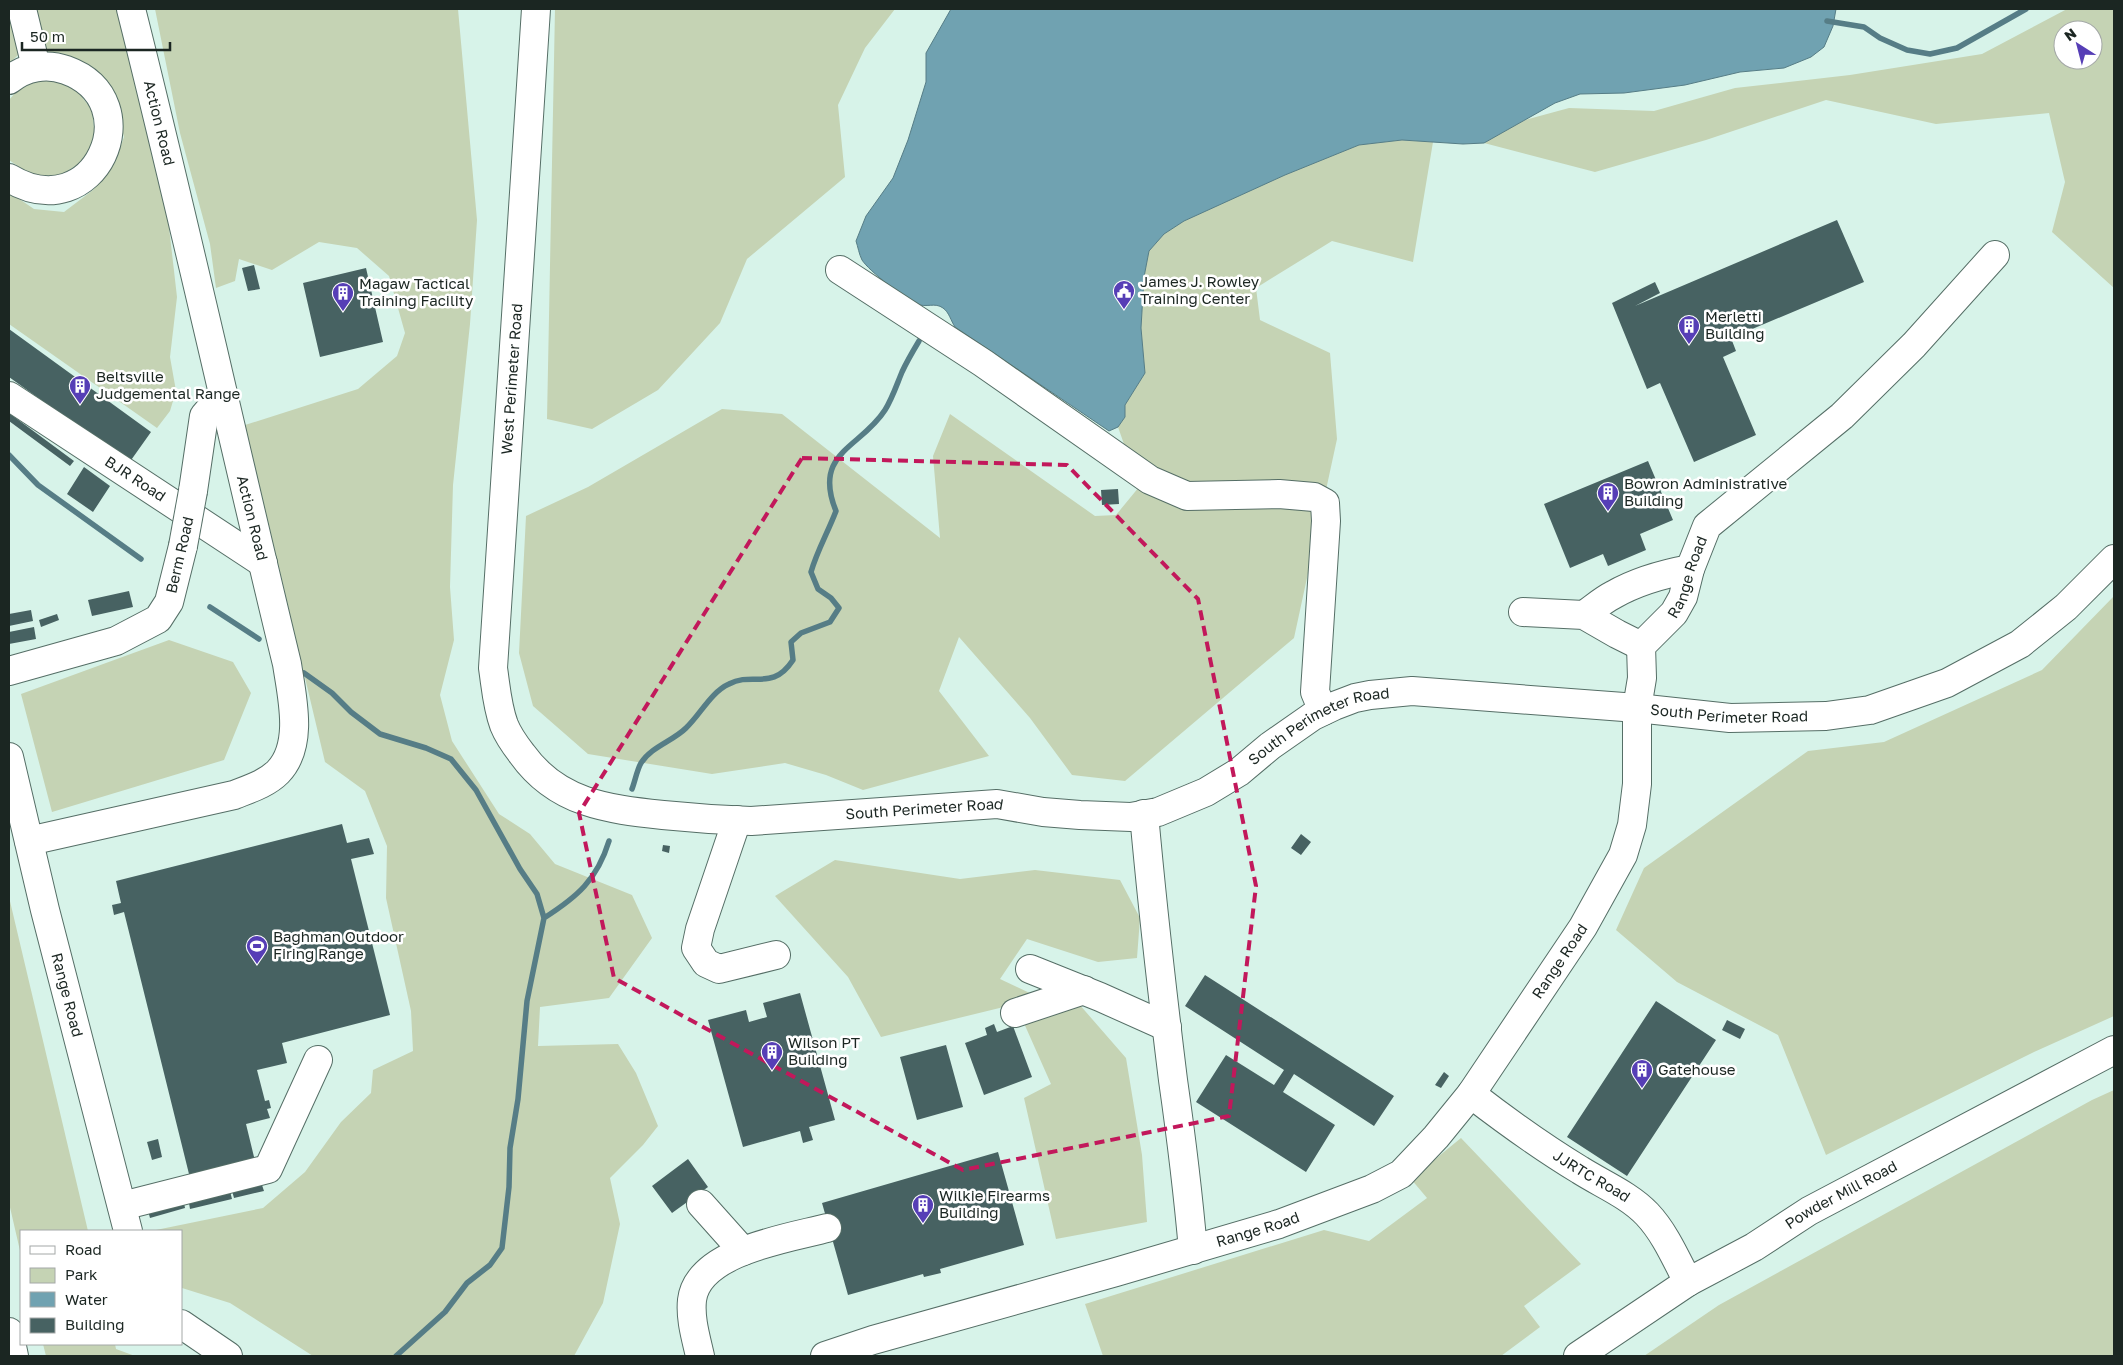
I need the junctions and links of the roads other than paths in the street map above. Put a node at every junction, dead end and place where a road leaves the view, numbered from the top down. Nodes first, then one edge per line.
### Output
1 (22, 9) edge
2 (130, 9) edge
3 (536, 9) edge
4 (36, 67) junction
5 (9, 80) edge
6 (9, 178) edge
7 (1994, 255) dead end
8 (840, 270) dead end
9 (222, 395) junction
10 (9, 396) edge
11 (2114, 559) edge
12 (263, 563) junction
13 (1690, 569) junction
14 (1523, 612) dead end
15 (1584, 615) junction
16 (1641, 646) junction
17 (9, 671) edge
18 (1637, 708) junction
19 (1323, 711) junction
20 (515, 745) joint
21 (9, 757) edge
22 (1144, 814) junction
23 (737, 820) junction
24 (29, 840) junction
25 (776, 955) dead end
26 (1030, 969) dead end
27 (1084, 990) junction
28 (1015, 1013) dead end
29 (1167, 1027) junction
30 (2114, 1050) edge
31 (318, 1060) dead end
32 (1471, 1094) junction
33 (701, 1204) dead end
34 (125, 1219) edge
35 (827, 1228) dead end
36 (1192, 1250) junction
37 (743, 1251) junction
38 (1688, 1282) junction
39 (182, 1325) edge
40 (9, 1332) edge
41 (14, 1356) edge
42 (228, 1356) edge
43 (700, 1356) edge
44 (825, 1356) edge
45 (1578, 1356) edge

1 - 4 main road
2 - 9 main road, Action Road
3 - 20 main road, West Perimeter Road
4 - 5 main road
4 - 6 main road
7 - 13 main road, Range Road
8 - 19 main road
9 - 12 main road, Action Road
9 - 17 main road, Berm Road, bridge
10 - 12 main road, BJR Road
11 - 18 main road, South Perimeter Road
12 - 24 main road, Action Road
13 - 15 main road
13 - 16 main road, Range Road
14 - 15 main road
15 - 16 main road
16 - 18 main road, Range Road
18 - 19 main road, South Perimeter Road
18 - 32 main road, Range Road
19 - 22 main road, South Perimeter Road
20 - 23 main road, South Perimeter Road
21 - 24 main road, Range Road
22 - 23 main road, South Perimeter Road
22 - 29 main road
23 - 25 main road
24 - 34 main road, Range Road
26 - 27 main road
27 - 28 main road
27 - 29 main road
29 - 36 main road
30 - 38 main road, Powder Mill Road
31 - 34 main road
32 - 36 main road, Range Road
32 - 38 main road, JJRTC Road
33 - 37 main road
35 - 37 main road
36 - 44 main road, Range Road
37 - 43 main road
38 - 45 main road, Powder Mill Road
39 - 42 main road
40 - 41 main road

